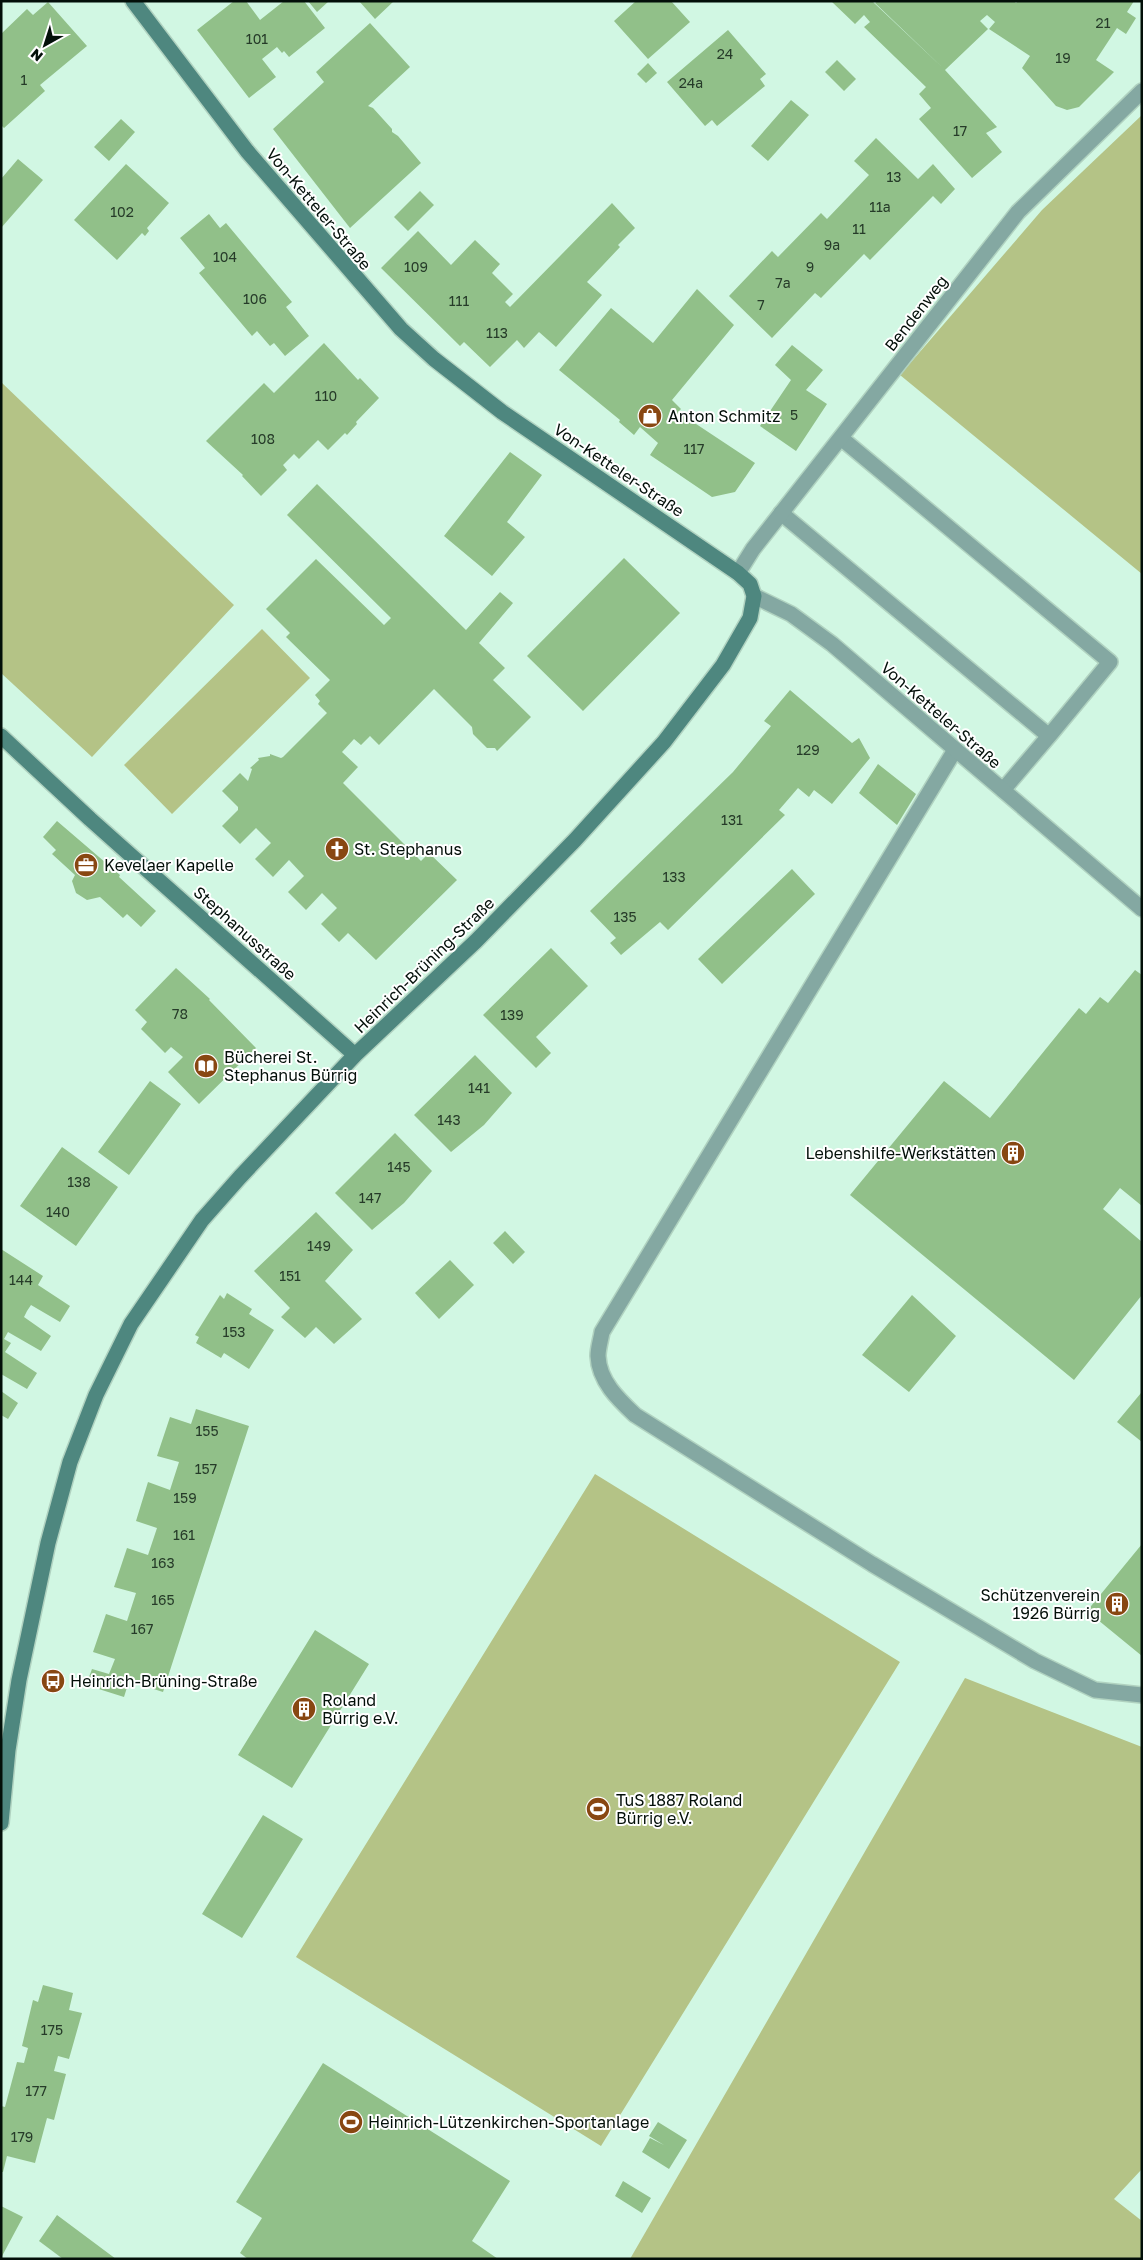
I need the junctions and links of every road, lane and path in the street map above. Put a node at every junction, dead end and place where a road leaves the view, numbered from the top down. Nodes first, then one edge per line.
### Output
1 (133, 1) edge
2 (1142, 91) edge
3 (840, 438) junction
4 (781, 514) junction
5 (738, 573) junction
6 (754, 596) junction
7 (1, 736) edge
8 (1050, 736) junction
9 (955, 750) junction
10 (1002, 790) junction
11 (1142, 909) edge
12 (355, 1055) junction
13 (1142, 1695) edge
14 (1, 1823) edge

1 - 5 street, Von-Ketteler-Straße
2 - 3 street, Bendenweg
3 - 4 street, Bendenweg
3 - 8 street
4 - 5 street, Bendenweg
4 - 8 street
5 - 6 street, Von-Ketteler-Straße
6 - 9 street, Von-Ketteler-Straße
6 - 12 street, Heinrich-Brüning-Straße
7 - 12 street, Stephanusstraße
8 - 10 street
9 - 10 street, Von-Ketteler-Straße
9 - 13 street
10 - 11 street, Von-Ketteler-Straße
12 - 14 street, Heinrich-Brüning-Straße

